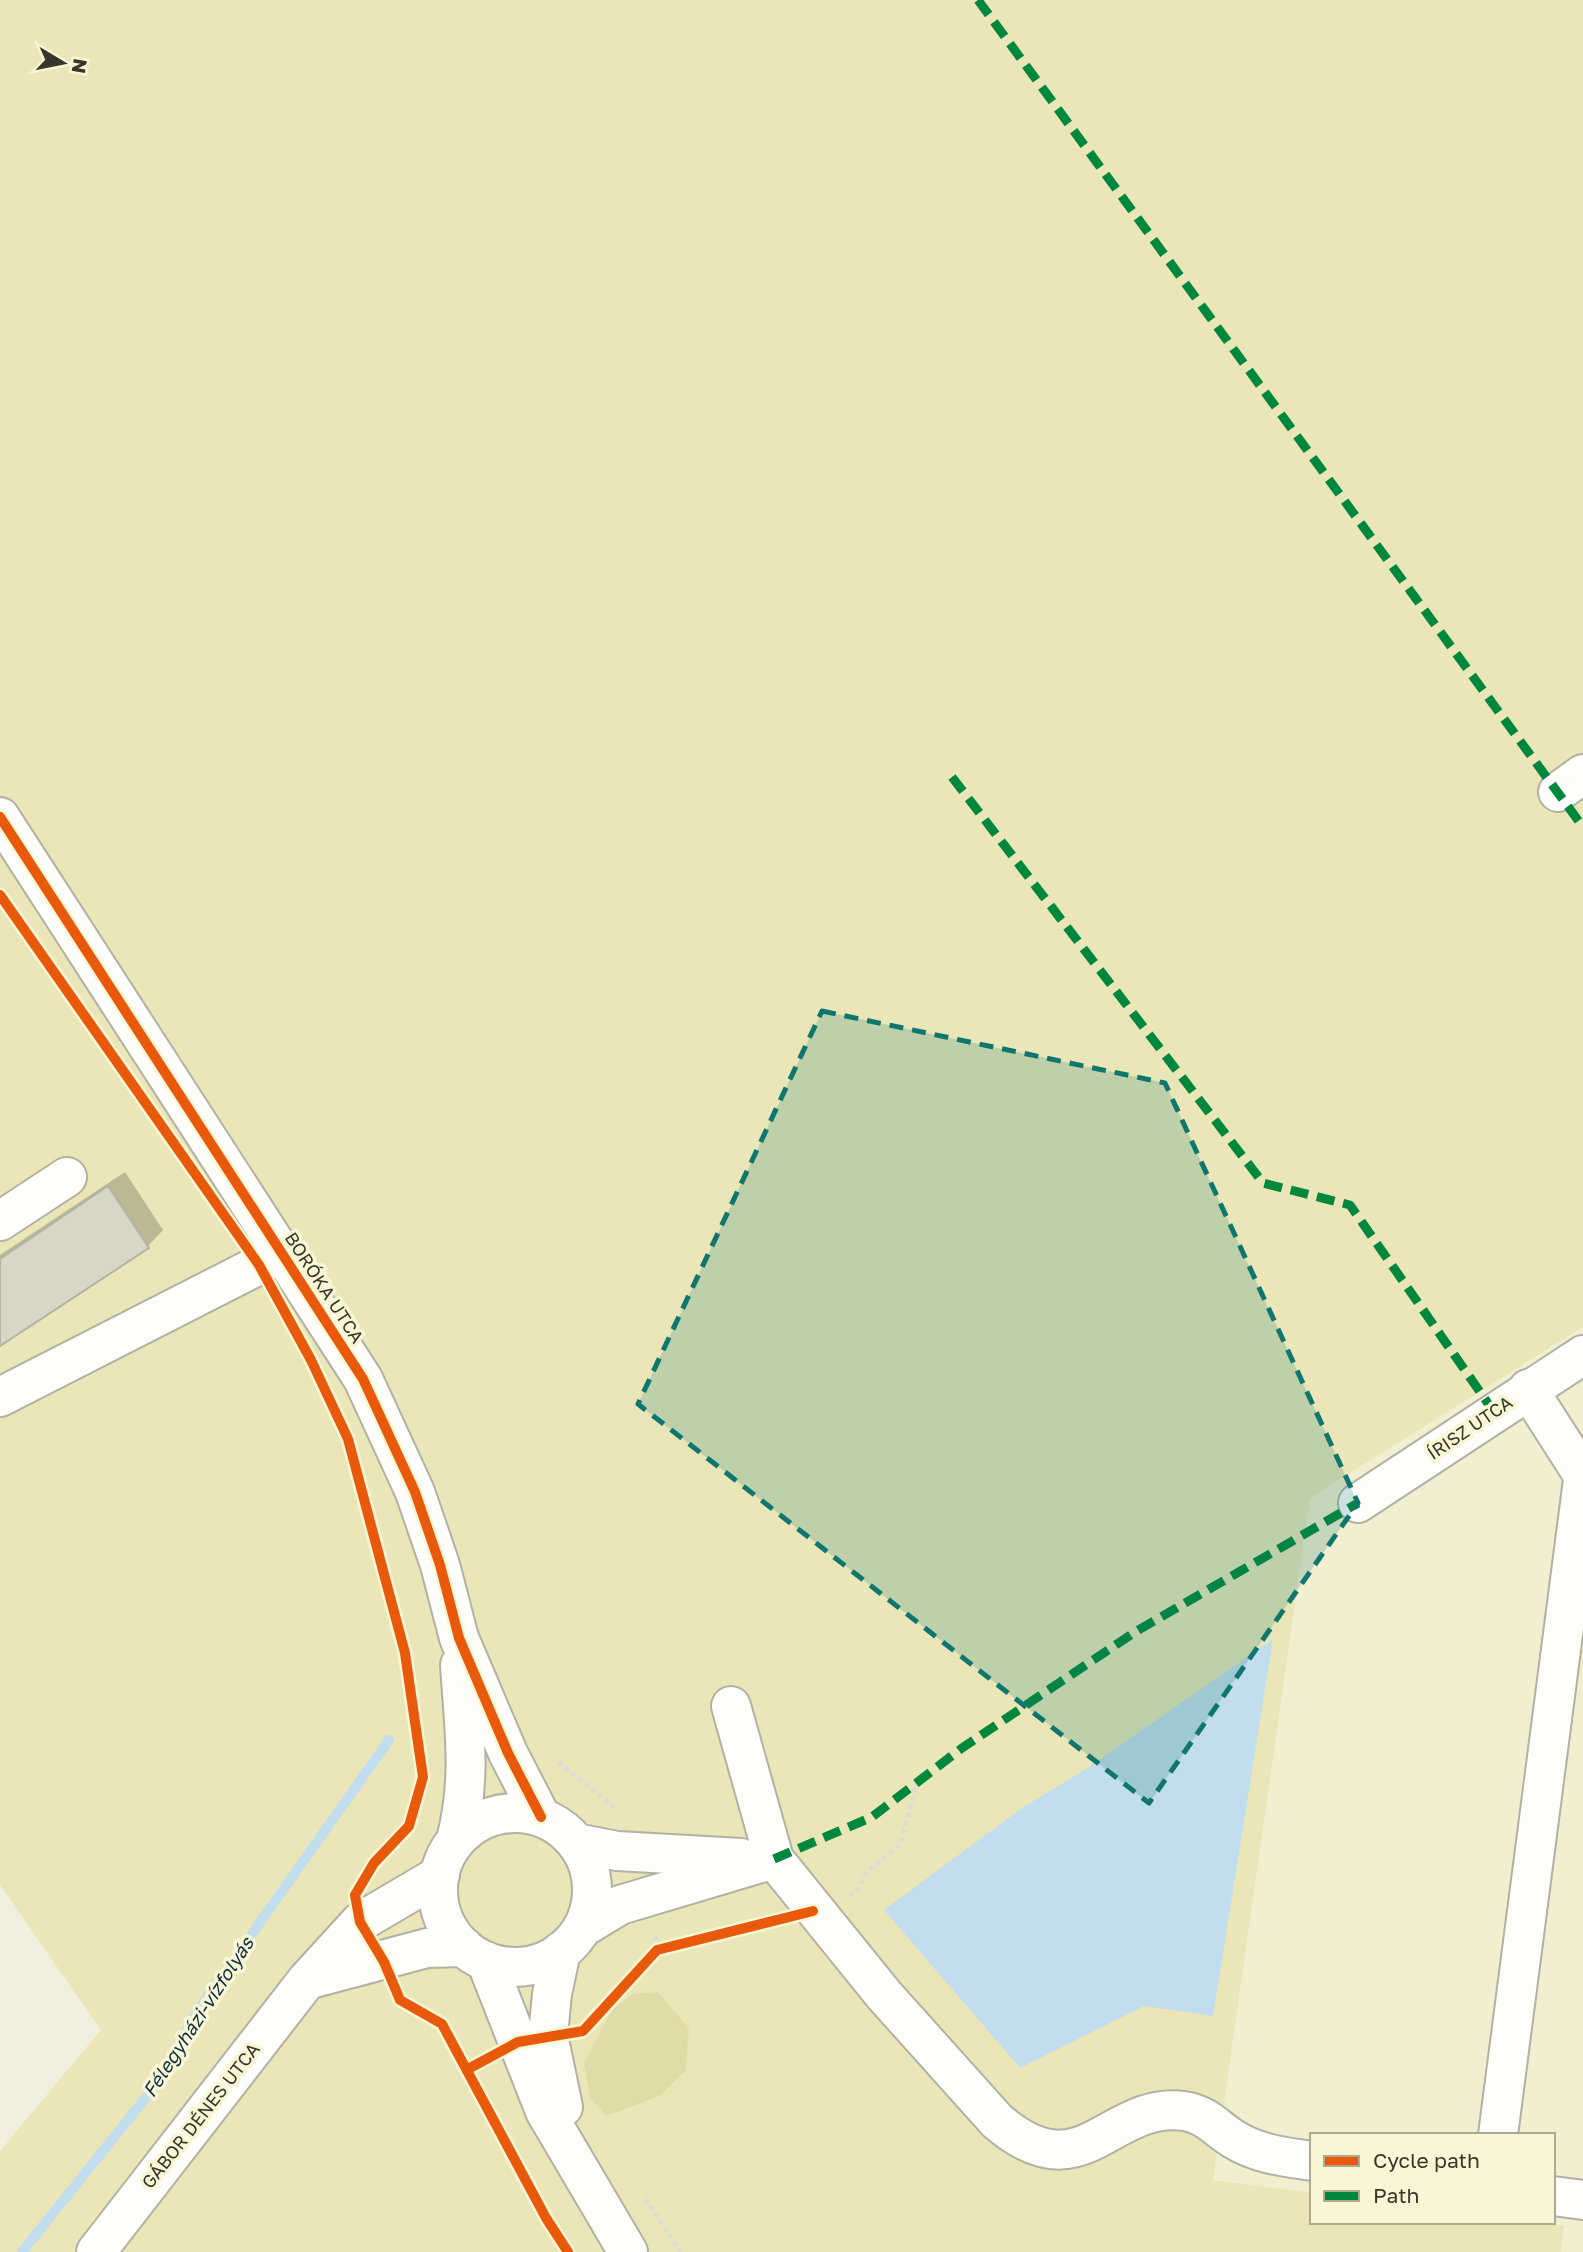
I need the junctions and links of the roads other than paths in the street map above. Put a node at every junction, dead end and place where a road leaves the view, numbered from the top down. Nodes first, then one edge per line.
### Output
1 (0, 817) edge
2 (67, 1177) dead end
3 (0, 1221) edge
4 (280, 1251) junction
5 (1583, 1355) edge
6 (1528, 1389) junction
7 (0, 1397) edge
8 (1583, 1477) edge
9 (1358, 1503) dead end
10 (459, 1638) junction
11 (731, 1706) dead end
12 (541, 1817) junction
13 (456, 1840) junction
14 (576, 1843) junction
15 (774, 1859) junction
16 (440, 1875) junction
17 (572, 1939) junction
18 (475, 1954) junction
19 (307, 1980) junction
20 (1499, 2133) edge
21 (1310, 2161) edge
22 (578, 2167) junction
23 (1555, 2196) edge
24 (1583, 2200) edge
25 (96, 2252) edge
26 (628, 2252) edge

1 - 4 street, BORÓKA UTCA
2 - 3 street
4 - 7 street
4 - 10 street, BORÓKA UTCA
5 - 6 street, ÍRISZ UTCA
6 - 8 street
6 - 9 street, ÍRISZ UTCA
8 - 20 street
10 - 12 street, BORÓKA UTCA
10 - 13 street, BORÓKA UTCA
11 - 15 street
12 - 13 street
12 - 14 street
13 - 16 street
14 - 15 street
14 - 17 street
15 - 17 street
15 - 21 street
16 - 18 street
16 - 19 street, GÁBOR DÉNES UTCA
17 - 18 street
17 - 22 street
18 - 19 street
18 - 22 street
19 - 25 street, GÁBOR DÉNES UTCA
22 - 26 street
23 - 24 street

